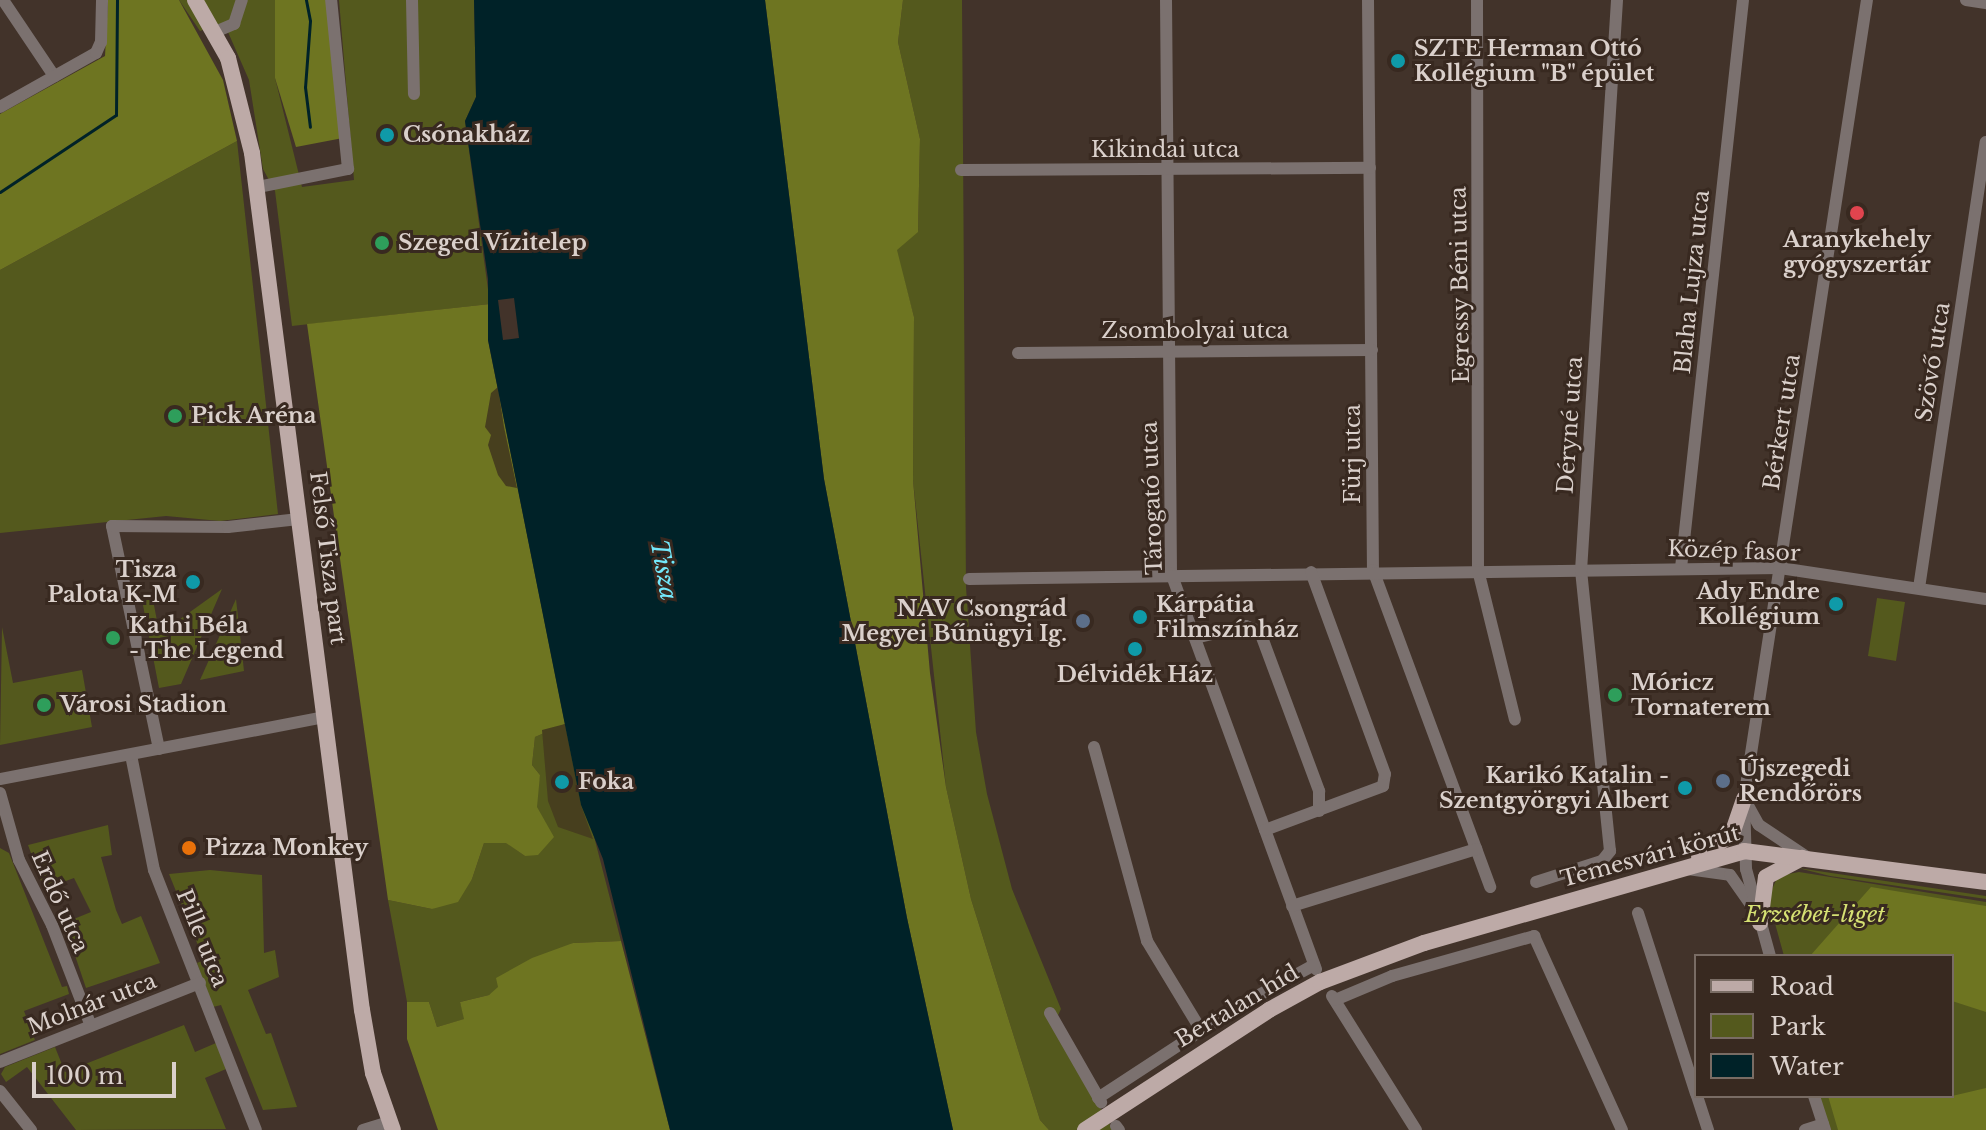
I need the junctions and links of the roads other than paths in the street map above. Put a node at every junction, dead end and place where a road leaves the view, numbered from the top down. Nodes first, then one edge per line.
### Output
1 (3, 0) edge
2 (102, 0) edge
3 (195, 0) edge
4 (242, 0) edge
5 (331, 0) edge
6 (412, 0) edge
7 (1166, 0) edge
8 (1368, 0) edge
9 (1477, 0) edge
10 (1617, 0) edge
11 (1743, 0) edge
12 (1867, 0) edge
13 (1966, 0) edge
14 (1986, 3) edge
15 (215, 32) junction
16 (54, 76) junction
17 (414, 94) dead end
18 (0, 107) edge
19 (1986, 142) edge
20 (1370, 168) junction
21 (961, 170) dead end
22 (1167, 170) junction
23 (258, 187) junction
24 (1372, 350) junction
25 (1168, 351) junction
26 (1018, 353) dead end
27 (299, 519) junction
28 (1681, 568) junction
29 (1780, 568) junction
30 (1373, 570) junction
31 (1478, 570) junction
32 (1581, 571) junction
33 (1311, 572) junction
34 (1171, 573) junction
35 (969, 579) dead end
36 (1919, 588) junction
37 (1986, 599) edge
38 (1195, 638) junction
39 (325, 717) junction
40 (1515, 719) dead end
41 (1094, 747) dead end
42 (159, 749) junction
43 (131, 755) junction
44 (0, 779) edge
45 (0, 793) edge
46 (1744, 799) junction
47 (1319, 811) junction
48 (1265, 830) junction
49 (1476, 849) junction
50 (1610, 851) joint
51 (1744, 851) junction
52 (1807, 857) junction
53 (1681, 868) junction
54 (1536, 882) dead end
55 (1986, 882) edge
56 (1490, 887) dead end
57 (1292, 906) junction
58 (1638, 913) dead end
59 (1760, 923) junction
60 (1424, 943) joint
61 (1769, 954) edge
62 (200, 983) junction
63 (1050, 1013) dead end
64 (91, 1026) junction
65 (1201, 1030) junction
66 (0, 1062) edge
67 (1694, 1089) edge
68 (0, 1091) edge
69 (1697, 1098) edge
70 (1815, 1098) edge
71 (392, 1126) edge
72 (1824, 1127) edge
73 (31, 1130) edge
74 (256, 1130) edge
75 (363, 1130) edge
76 (1085, 1130) edge
77 (1416, 1130) edge
78 (1622, 1130) edge
79 (1708, 1130) edge
80 (1805, 1130) edge

1 - 16 street
2 - 16 street
3 - 15 main road, Felső Tisza part
4 - 15 street
5 - 23 street
6 - 17 street
7 - 22 street, Tárogató utca
8 - 20 street, Fürj utca
9 - 31 street, Egressy Béni utca
10 - 32 street, Déryné utca
11 - 28 street, Blaha Lujza utca
12 - 29 street, Bérkert utca
13 - 14 street
15 - 23 main road, Felső Tisza part
16 - 18 street
19 - 36 street, Szövő utca
20 - 22 street, Kikindai utca
20 - 24 street, Fürj utca
21 - 22 street, Kikindai utca
22 - 25 street, Tárogató utca
23 - 27 main road, Felső Tisza part
24 - 25 street, Zsombolyai utca
24 - 30 street, Fürj utca
25 - 26 street, Zsombolyai utca
25 - 34 street, Tárogató utca
27 - 39 main road, Felső Tisza part
27 - 42 street
28 - 29 street, Közép fasor
28 - 32 street, Közép fasor
29 - 36 street, Közép fasor
29 - 46 street, Bérkert utca
30 - 31 street, Közép fasor
30 - 33 street, Közép fasor
30 - 49 street, Fürj utca
31 - 32 street, Közép fasor
31 - 40 street
32 - 50 street, Déryné utca
33 - 34 street, Közép fasor
33 - 47 street
34 - 35 street, Közép fasor
34 - 38 street, Tárogató utca
36 - 37 street, Közép fasor
38 - 47 street
38 - 48 street, Tárogató utca
39 - 42 street
39 - 71 main road, Felső Tisza part
41 - 65 street
42 - 43 street
43 - 44 street
43 - 62 street, Pille utca
45 - 64 street, Erdő utca
46 - 51 street, Bérkert utca
46 - 52 street
46 - 53 main road
47 - 48 street
48 - 57 street, Tárogató utca
49 - 56 street, Fürj utca
49 - 57 street
50 - 54 street, Temesvári körút
51 - 52 main road, Temesvári körút
51 - 53 main road, Temesvári körút
51 - 59 street, Bérkert utca
52 - 55 main road, Temesvári körút
52 - 59 main road
53 - 59 street
53 - 60 main road, Temesvári körút
57 - 65 street, Tárogató utca
58 - 67 street
59 - 61 street
60 - 76 main road, Bertalan híd, bridge
62 - 64 street, Molnár utca
62 - 74 street, Pille utca
63 - 65 street
64 - 66 street, Molnár utca
68 - 73 street
69 - 79 street
70 - 72 street
71 - 75 street
72 - 80 street
77 - 78 street

